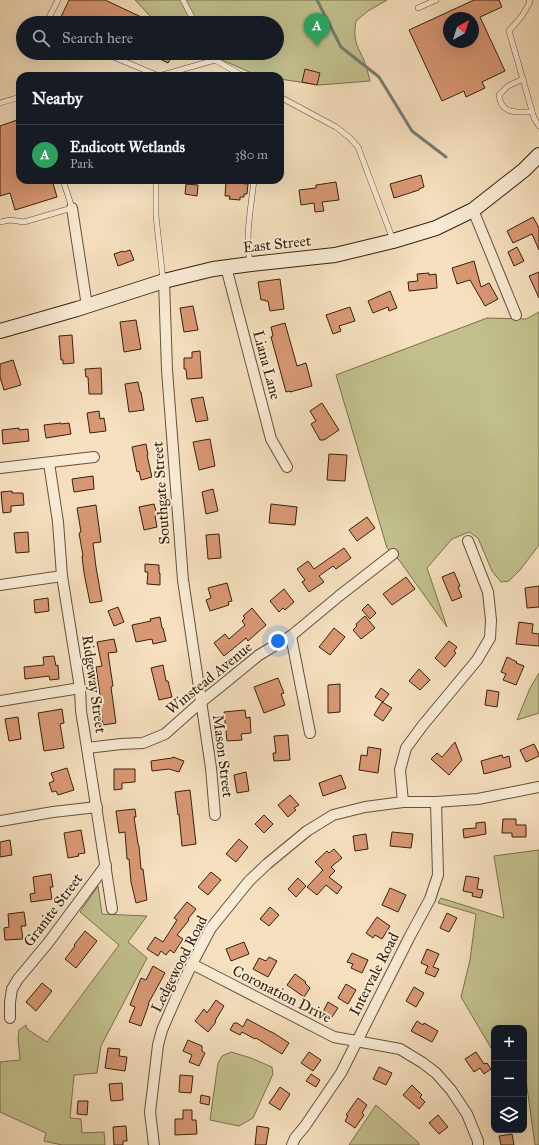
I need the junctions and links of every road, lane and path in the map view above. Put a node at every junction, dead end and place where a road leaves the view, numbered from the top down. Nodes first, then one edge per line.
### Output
1 (58, 0) edge
2 (183, 0) edge
3 (436, 0) edge
4 (529, 0) edge
5 (418, 8) dead end
6 (50, 16) edge
7 (191, 16) edge
8 (121, 60) edge
9 (215, 60) joint
10 (149, 72) edge
11 (173, 72) edge
12 (236, 72) edge
13 (523, 79) junction
14 (16, 98) edge
15 (284, 99) edge
16 (0, 103) edge
17 (532, 112) junction
18 (539, 126) edge
19 (539, 155) edge
20 (64, 184) edge
21 (156, 184) edge
22 (254, 184) edge
23 (72, 208) junction
24 (473, 210) junction
25 (0, 222) edge
26 (394, 241) junction
27 (251, 264) junction
28 (226, 267) junction
29 (164, 281) junction
30 (87, 306) junction
31 (516, 315) dead end
32 (0, 331) edge
33 (94, 457) dead end
34 (49, 463) junction
35 (287, 467) dead end
36 (0, 468) edge
37 (468, 541) dead end
38 (393, 554) dead end
39 (62, 576) junction
40 (0, 585) edge
41 (291, 636) junction
42 (80, 688) junction
43 (0, 701) edge
44 (201, 702) junction
45 (310, 733) dead end
46 (88, 748) junction
47 (539, 787) edge
48 (403, 802) junction
49 (436, 802) junction
50 (96, 808) junction
51 (215, 815) dead end
52 (0, 821) edge
53 (106, 865) junction
54 (112, 909) dead end
55 (192, 964) junction
56 (10, 1018) dead end
57 (357, 1041) junction
58 (154, 1145) edge
59 (292, 1145) edge
60 (478, 1145) edge

1 - 6 lane
2 - 7 lane
3 - 5 lane
4 - 13 lane
8 - 10 lane
9 - 11 lane
9 - 12 lane
13 - 17 lane
13 - 17 lane
14 - 16 lane
15 - 26 lane
17 - 18 lane
19 - 24 main road, East Street
20 - 23 lane
21 - 29 lane
22 - 27 lane
23 - 25 lane
23 - 30 street
24 - 26 main road, East Street
24 - 31 street
26 - 27 main road, East Street
27 - 28 main road, East Street
28 - 29 main road, East Street
28 - 35 street, Liana Lane
29 - 30 main road, East Street
29 - 44 street, Southgate Street
30 - 32 main road, East Street
33 - 34 street
34 - 36 street
34 - 39 street, Ridgeway Street
37 - 48 street
38 - 41 street, Winstead Avenue
39 - 40 street
39 - 42 street, Ridgeway Street
41 - 44 street, Winstead Avenue
41 - 45 street
42 - 43 street
42 - 46 street, Ridgeway Street
44 - 46 street, Winstead Avenue
44 - 51 street, Mason Street
46 - 50 street, Ridgeway Street
47 - 49 street, Ledgewood Road
48 - 49 street, Ledgewood Road
48 - 55 street, Ledgewood Road
49 - 57 street, Intervale Road
50 - 52 street
50 - 53 street, Ridgeway Street
53 - 54 street, Ridgeway Street
53 - 56 street, Granite Street
55 - 57 street, Coronation Drive
55 - 58 street, Ledgewood Road
57 - 59 street, Intervale Road
57 - 60 street, Coronation Drive

